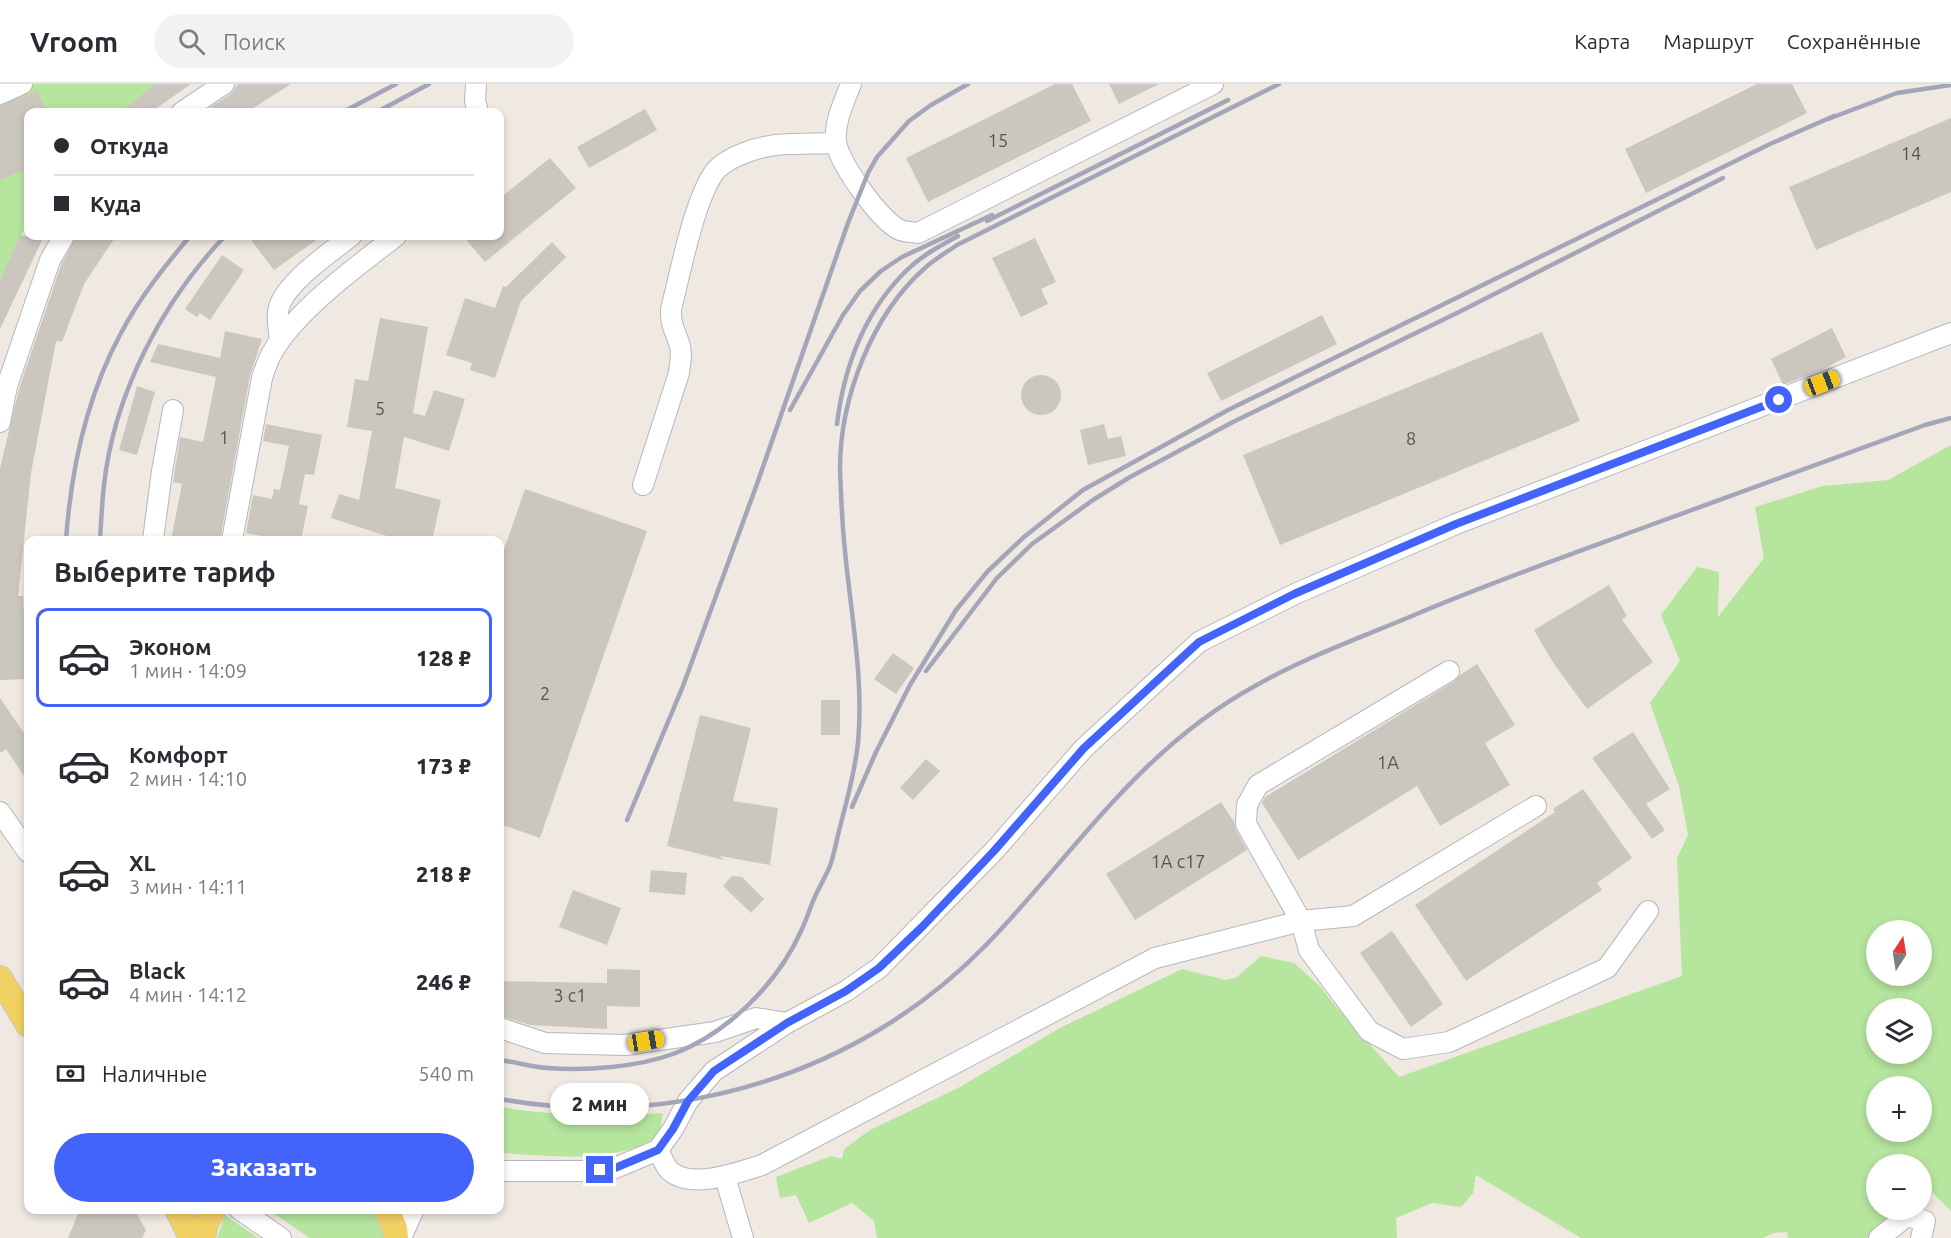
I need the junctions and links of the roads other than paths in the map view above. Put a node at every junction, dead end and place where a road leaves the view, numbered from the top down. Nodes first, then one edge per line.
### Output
1 (22, 84) edge
2 (224, 84) edge
3 (476, 84) edge
4 (851, 84) edge
5 (1213, 84) edge
6 (0, 94) edge
7 (188, 108) edge
8 (477, 108) edge
9 (836, 143) junction
10 (62, 240) edge
11 (346, 240) edge
12 (391, 240) edge
13 (1951, 333) edge
14 (280, 340) junction
15 (173, 410) dead end
16 (0, 422) edge
17 (643, 485) dead end
18 (154, 536) edge
19 (233, 536) edge
20 (1449, 670) dead end
21 (1536, 806) dead end
22 (0, 812) edge
23 (24, 846) edge
24 (1647, 911) dead end
25 (1302, 921) junction
26 (0, 978) edge
27 (24, 1018) edge
28 (787, 1023) junction
29 (504, 1029) edge
30 (658, 1150) junction
31 (504, 1171) edge
32 (725, 1177) junction
33 (179, 1214) edge
34 (211, 1214) edge
35 (246, 1214) edge
36 (388, 1214) edge
37 (412, 1214) edge
38 (191, 1238) edge
39 (203, 1238) edge
40 (281, 1238) edge
41 (396, 1238) edge
42 (401, 1238) edge
43 (743, 1238) edge
44 (1879, 1238) edge
45 (1921, 1238) edge

1 - 6 street
2 - 7 street
3 - 8 street
4 - 9 street
5 - 9 street
9 - 17 street
10 - 16 street
11 - 14 street
12 - 14 street
13 - 28 street
14 - 19 street
15 - 18 street
20 - 25 street
21 - 25 street
22 - 23 street
24 - 25 street
25 - 32 street
26 - 27 main road
28 - 29 street
28 - 30 street
30 - 31 street
30 - 32 street
32 - 43 street
33 - 38 main road
34 - 39 main road
35 - 40 street
36 - 41 main road
37 - 42 street
44 - 45 street

